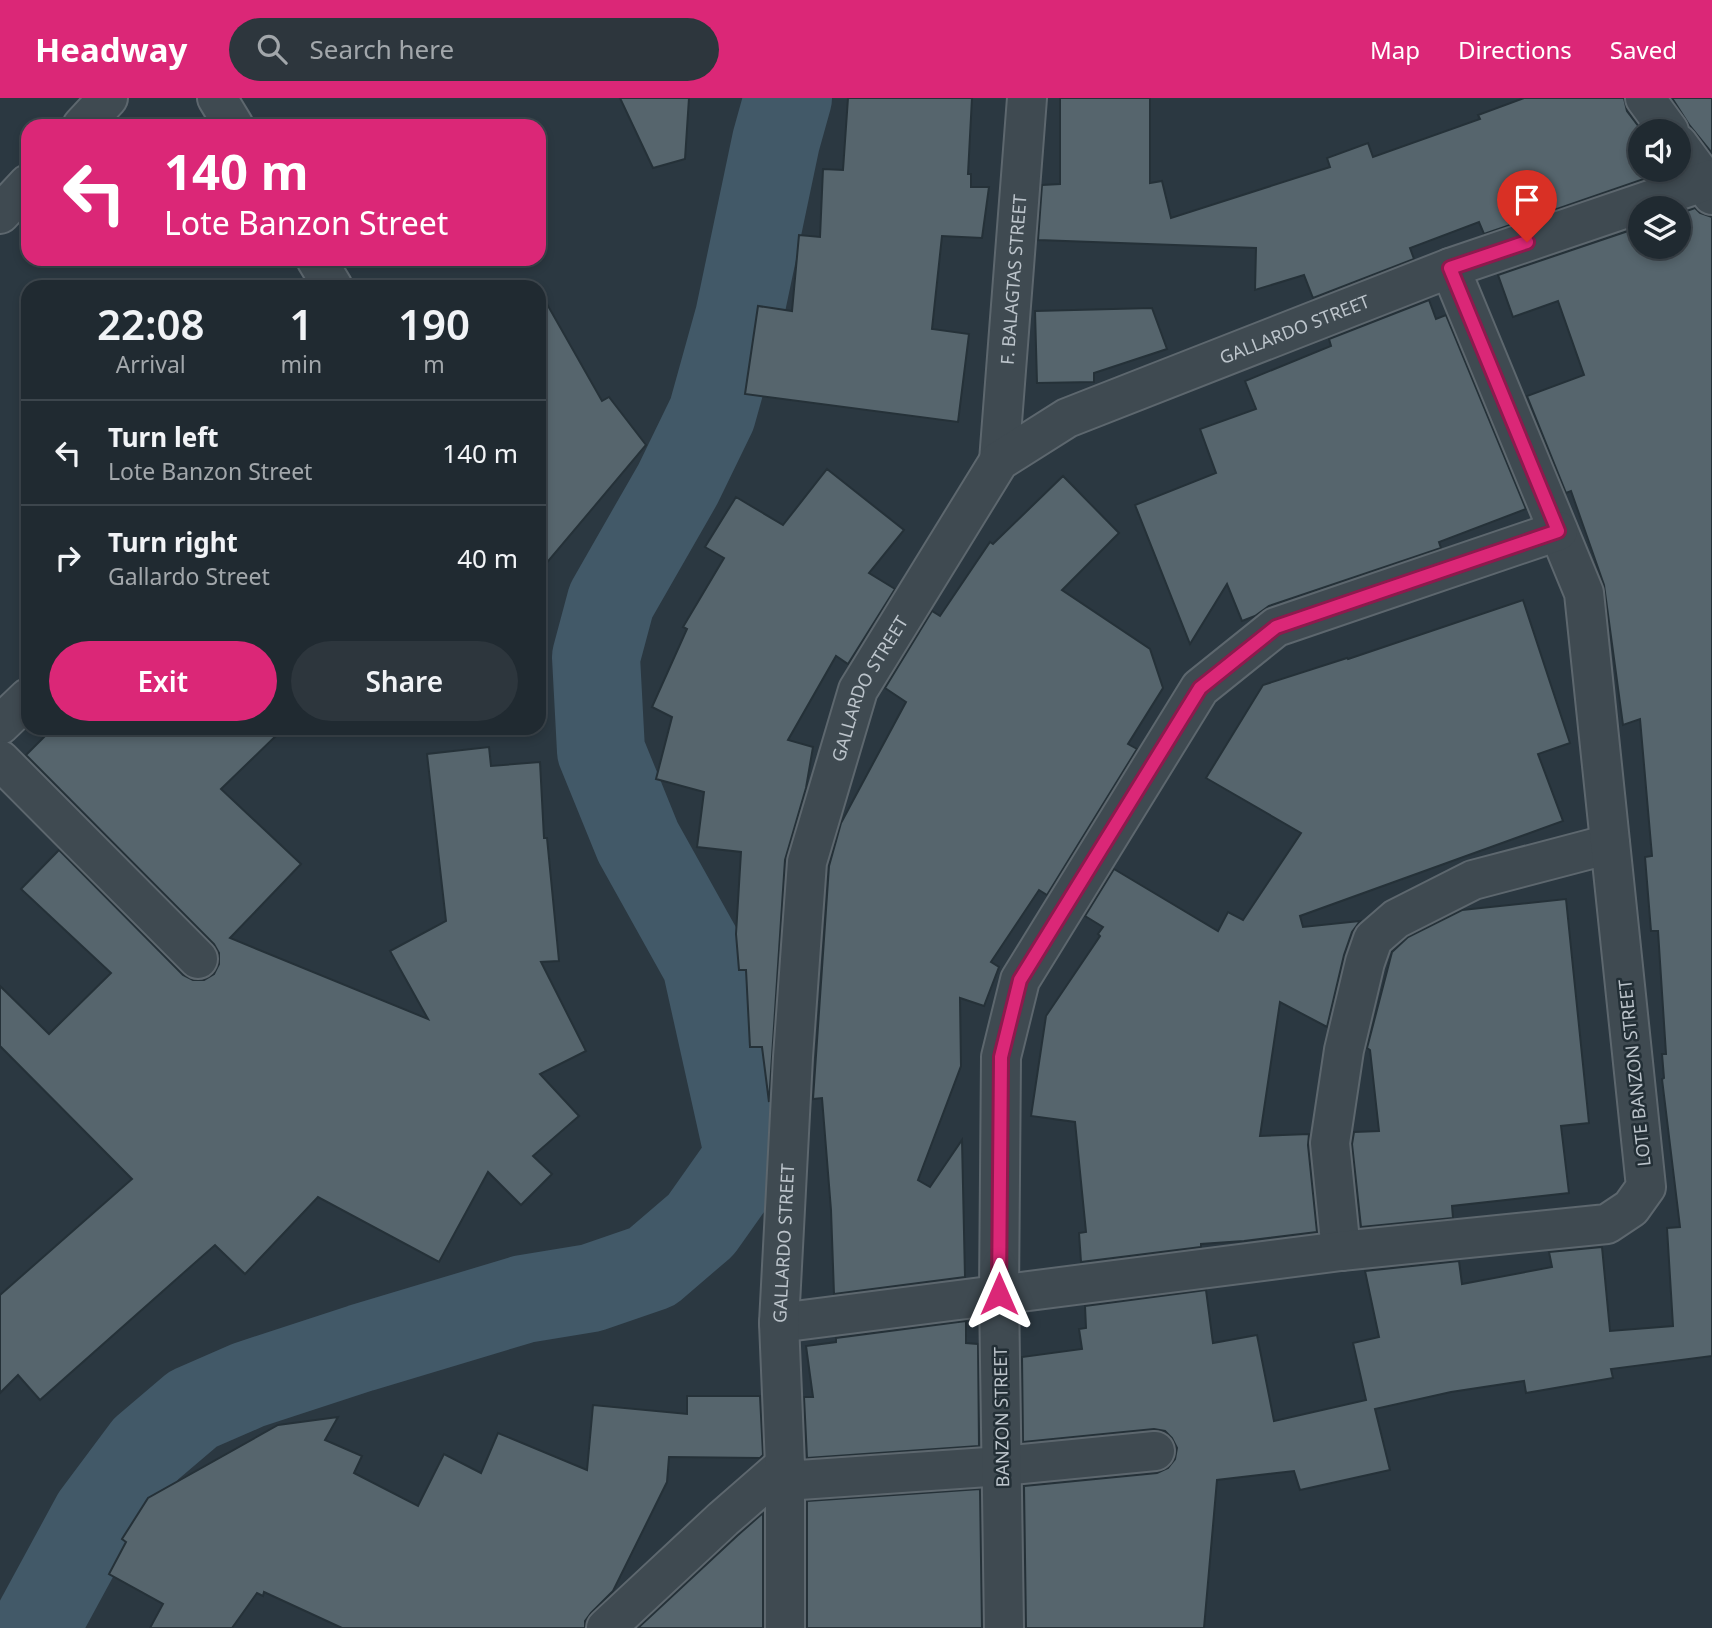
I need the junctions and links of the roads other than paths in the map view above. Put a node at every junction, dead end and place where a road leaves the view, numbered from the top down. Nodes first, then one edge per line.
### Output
1 (108, 98) edge
2 (217, 98) edge
3 (1027, 98) edge
4 (1645, 98) edge
5 (88, 119) edge
6 (230, 119) edge
7 (1660, 119) edge
8 (1691, 161) edge
9 (1710, 185) edge
10 (21, 192) edge
11 (0, 214) edge
12 (1450, 268) junction
13 (999, 461) junction
14 (1558, 531) junction
15 (21, 705) edge
16 (0, 725) edge
17 (0, 760) edge
18 (1610, 844) junction
19 (198, 959) dead end
20 (1341, 1251) junction
21 (999, 1294) junction
22 (779, 1323) junction
23 (1154, 1451) dead end
24 (1002, 1466) junction
25 (785, 1473) junction
26 (606, 1628) edge
27 (785, 1628) edge
28 (1004, 1628) edge

1 - 5 street
2 - 6 street
3 - 13 street, F. BALAGTAS STREET
4 - 7 street
8 - 9 street
9 - 12 street, GALLARDO STREET
10 - 11 street
12 - 13 street, GALLARDO STREET
12 - 14 street, LOTE BANZON STREET
13 - 22 street, GALLARDO STREET
14 - 18 street, LOTE BANZON STREET
14 - 21 street, BANZON STREET
15 - 16 street
17 - 19 street
18 - 20 street
18 - 20 street, LOTE BANZON STREET
20 - 21 street, LOTE BANZON STREET
21 - 22 street, LOTE BANZON STREET
21 - 24 street, BANZON STREET
22 - 25 street, GALLARDO STREET
23 - 24 street
24 - 25 street
24 - 28 street, BANZON STREET
25 - 26 street
25 - 27 street, GALLARDO STREET

